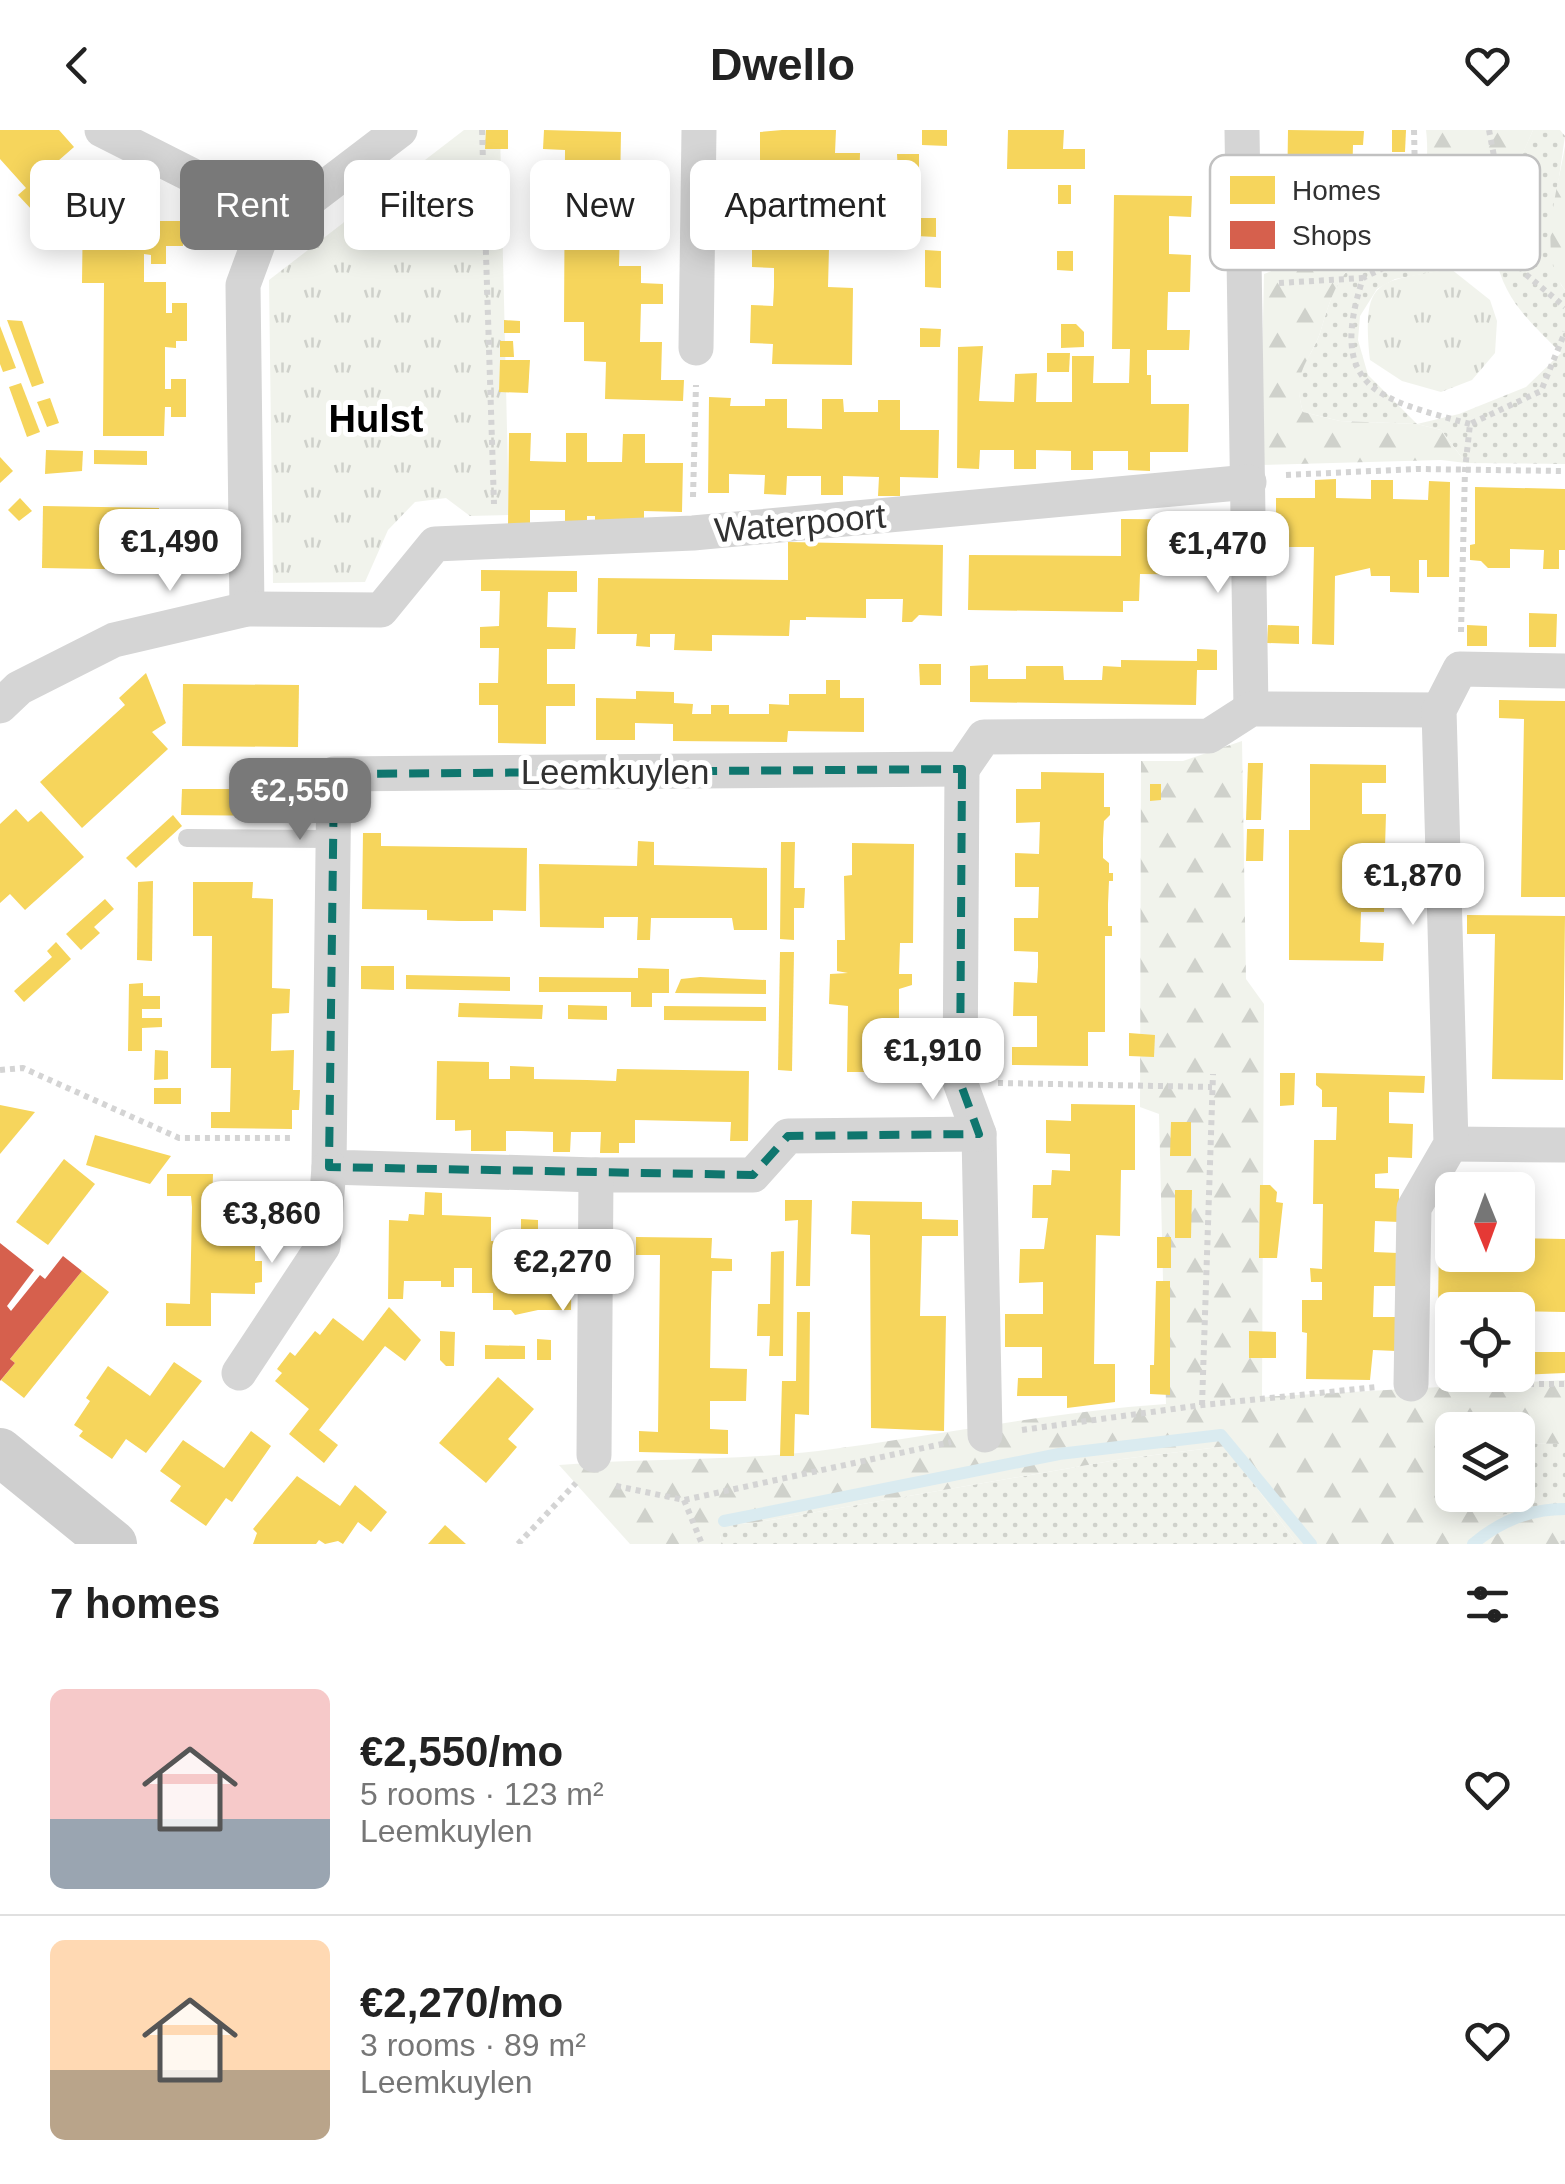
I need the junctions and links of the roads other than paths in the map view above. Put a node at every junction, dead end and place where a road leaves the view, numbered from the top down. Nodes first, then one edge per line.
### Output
1 (102, 130) edge
2 (400, 130) edge
3 (700, 130) edge
4 (1242, 130) edge
5 (1242, 155) edge
6 (180, 170) edge
7 (324, 188) edge
8 (256, 250) edge
9 (1244, 270) edge
10 (696, 348) road end
11 (1249, 482) junction
12 (247, 610) junction
13 (1565, 671) edge
14 (6, 687) edge
15 (1252, 709) junction
16 (1439, 710) junction
17 (962, 769) junction
18 (188, 838) dead end
19 (332, 840) junction
20 (979, 1134) junction
21 (1451, 1144) junction
22 (1565, 1144) edge
23 (330, 1152) junction
24 (596, 1174) junction
25 (240, 1373) dead end
26 (1411, 1384) road end
27 (984, 1435) road end
28 (0, 1452) edge
29 (587, 1467) road end
30 (113, 1544) edge

1 - 6 street
2 - 7 street
3 - 10 street
4 - 5 street
8 - 12 street
9 - 11 street
11 - 12 street, Waterpoort
11 - 15 street
12 - 14 street
13 - 16 street
15 - 16 street
15 - 17 street
16 - 21 street
17 - 19 street, Leemkuylen
17 - 20 street
18 - 19 lane
19 - 23 street, Leemkuylen
20 - 24 street
20 - 27 street
21 - 22 street
21 - 26 street
23 - 24 street
23 - 25 street, Leemkuylen
24 - 29 street
28 - 30 street

